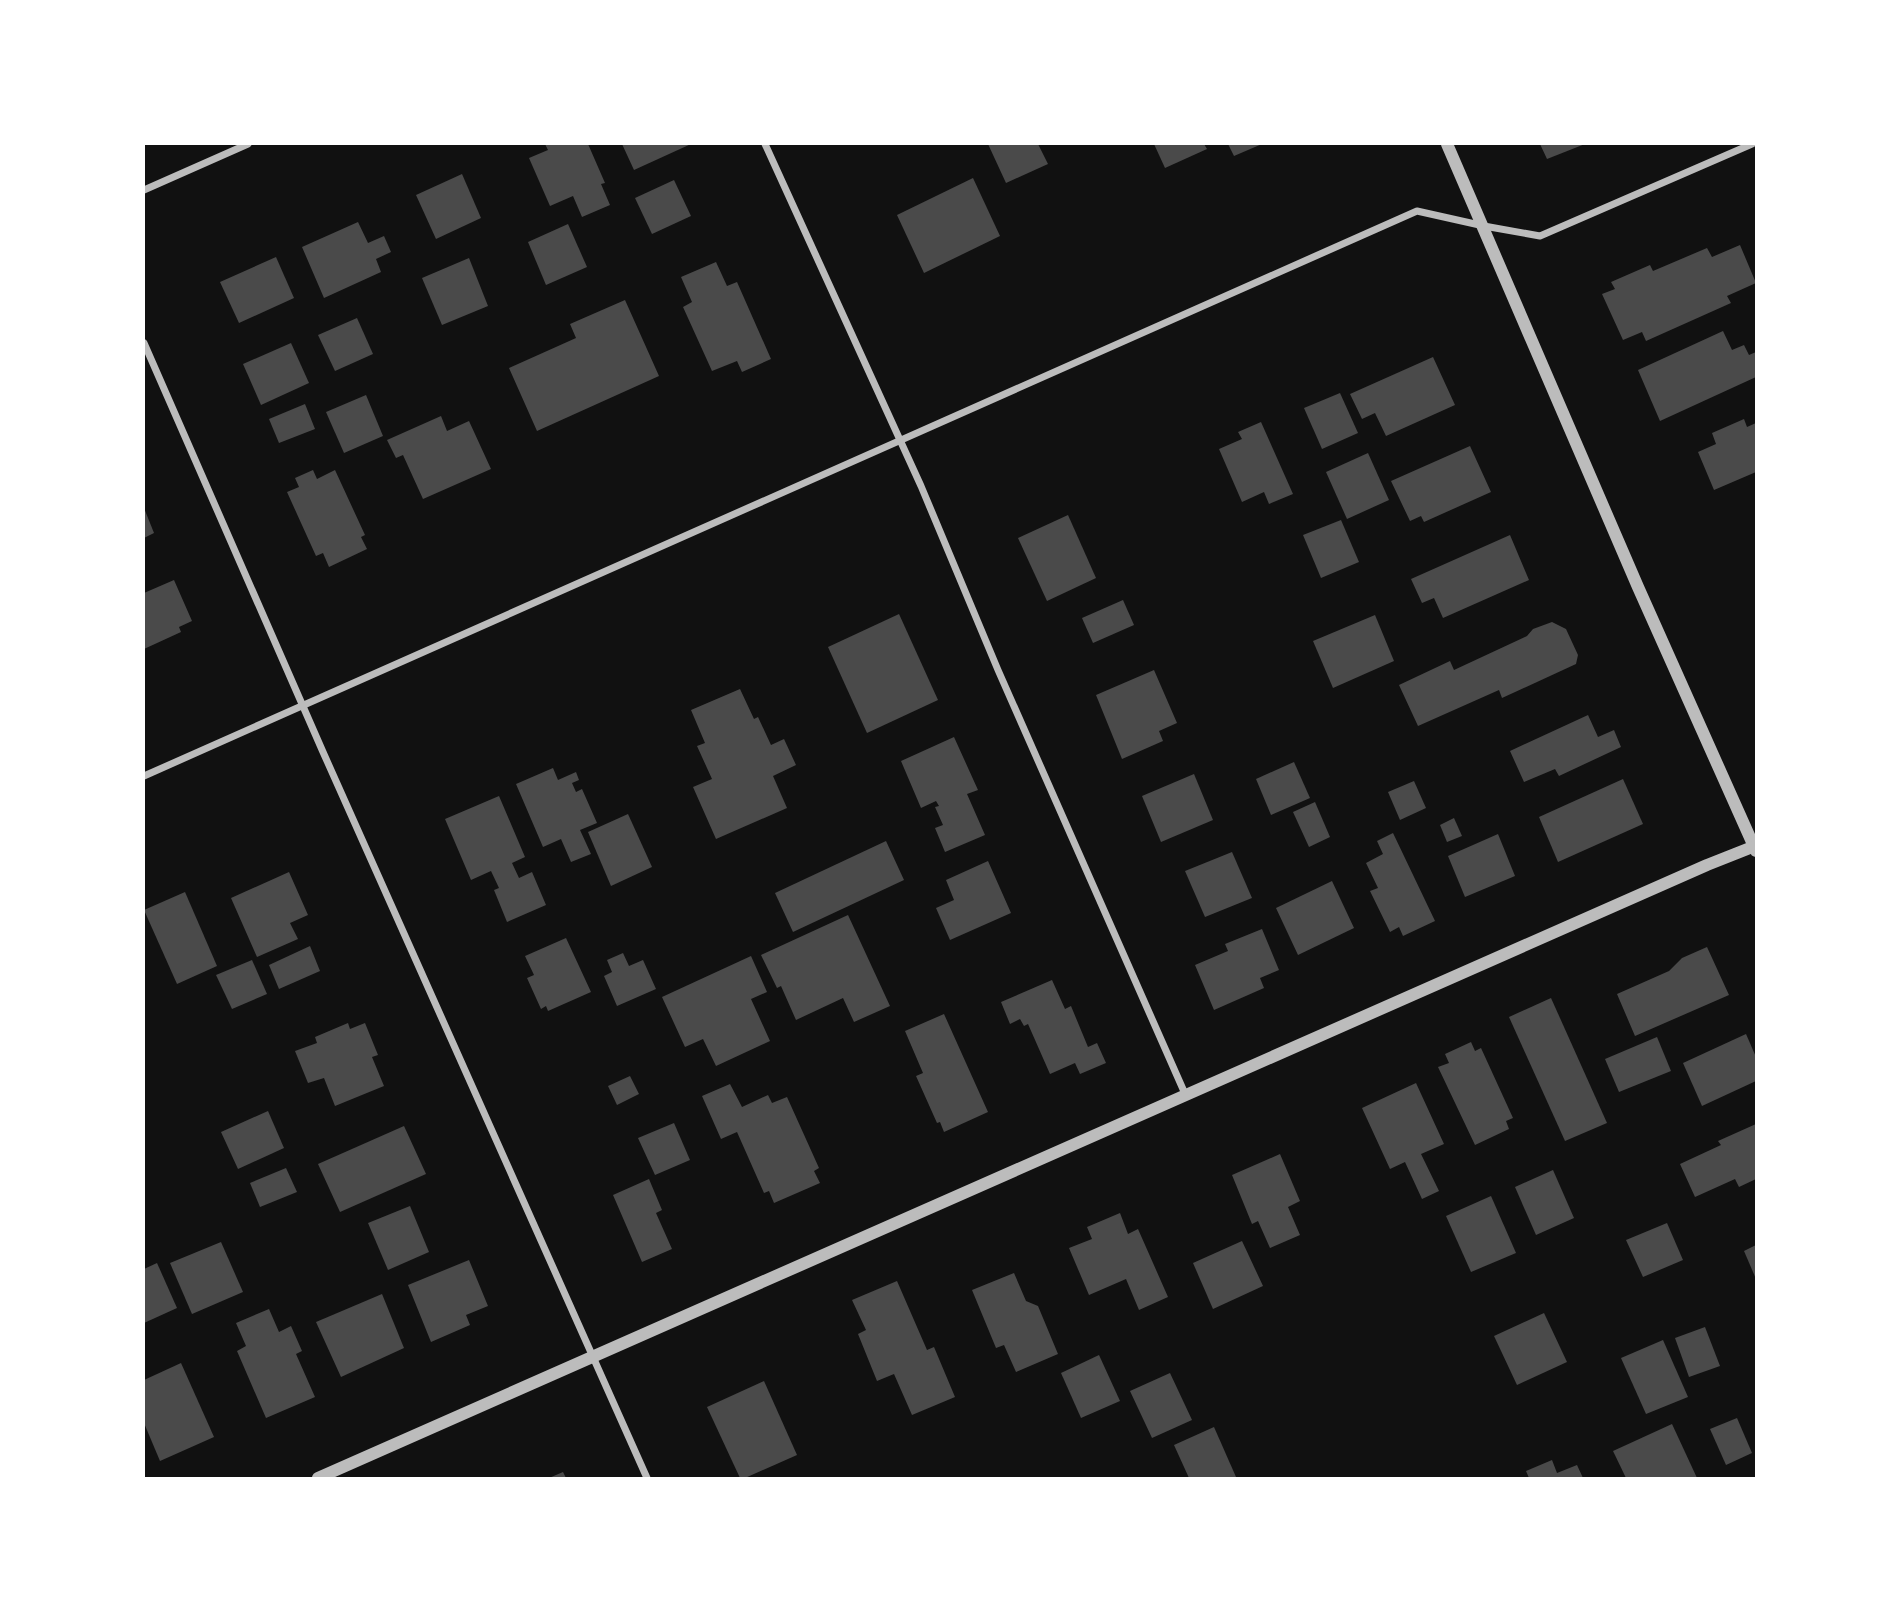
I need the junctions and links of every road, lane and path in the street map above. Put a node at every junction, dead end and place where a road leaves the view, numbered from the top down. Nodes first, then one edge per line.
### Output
1 (248, 144) edge
2 (765, 144) edge
3 (1447, 144) edge
4 (1752, 144) edge
5 (144, 190) edge
6 (1484, 226) junction
7 (144, 342) edge
8 (901, 441) junction
9 (303, 706) junction
10 (144, 776) edge
11 (1756, 847) edge
12 (1186, 1096) junction
13 (593, 1355) junction
14 (318, 1479) edge
15 (647, 1479) edge

1 - 5 street
2 - 8 street
3 - 6 street
4 - 6 street
6 - 8 street
6 - 11 street
7 - 9 street
8 - 9 street
8 - 12 street
9 - 10 street
9 - 13 street
11 - 12 street
12 - 13 street
13 - 14 street
13 - 15 street

